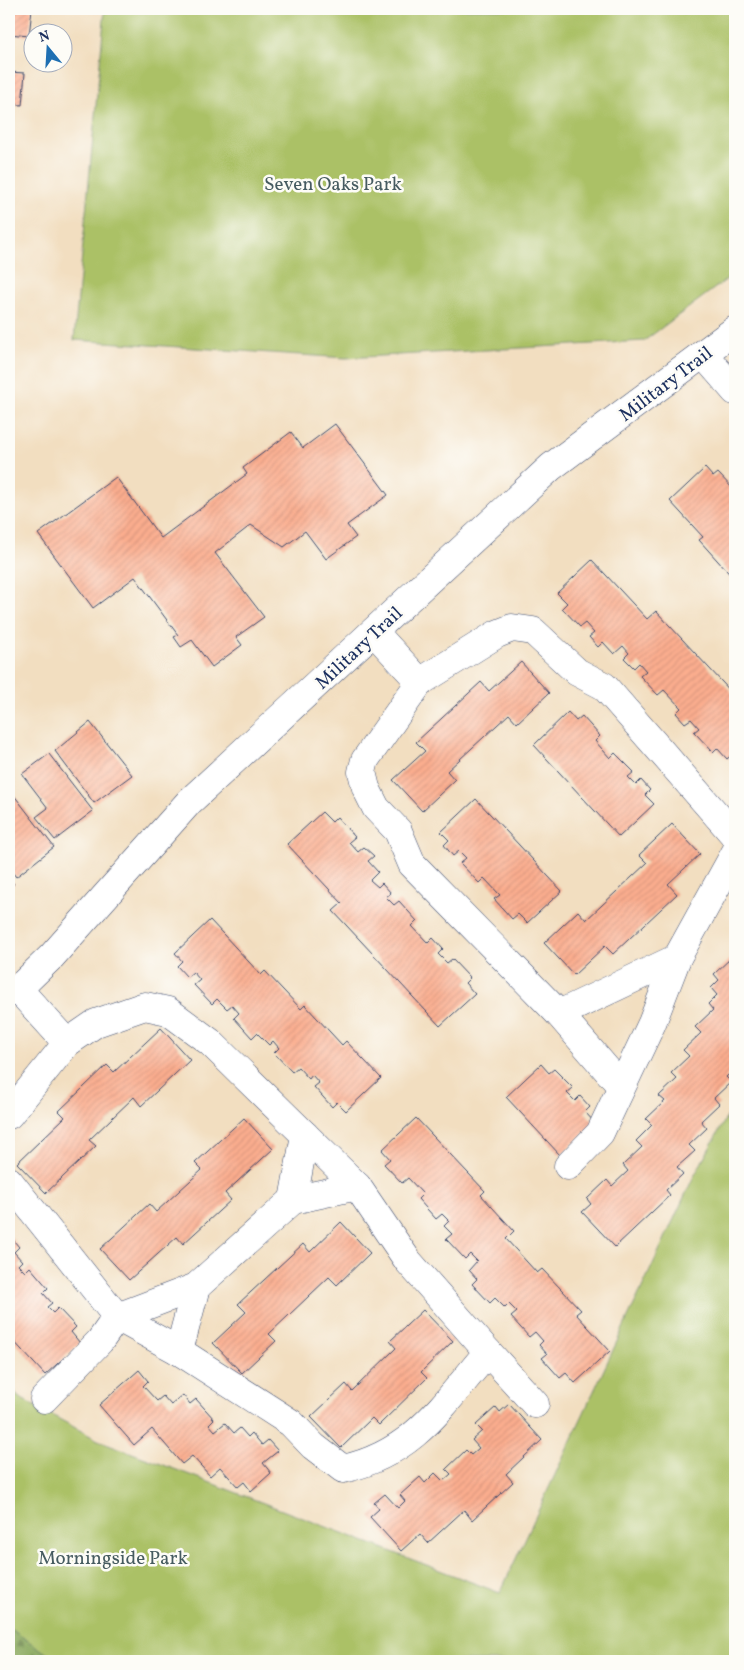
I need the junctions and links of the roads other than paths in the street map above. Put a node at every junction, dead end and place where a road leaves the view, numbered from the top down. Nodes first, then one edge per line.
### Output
1 (735, 330) edge
2 (703, 354) junction
3 (735, 391) edge
4 (374, 632) junction
5 (420, 682) junction
6 (735, 836) edge
7 (735, 853) edge
8 (676, 958) junction
9 (14, 991) edge
10 (559, 1014) junction
11 (67, 1043) junction
12 (621, 1086) junction
13 (9, 1115) edge
14 (305, 1135) junction
15 (568, 1166) dead end
16 (9, 1181) edge
17 (357, 1186) junction
18 (293, 1200) junction
19 (196, 1287) junction
20 (117, 1317) junction
21 (179, 1351) junction
22 (488, 1352) junction
23 (44, 1399) dead end
24 (534, 1404) dead end

1 - 2 street, Military Trail
2 - 3 street
2 - 4 street, Military Trail
4 - 5 street
4 - 9 street, Military Trail
5 - 6 street
5 - 10 street
7 - 8 street
8 - 10 street
8 - 12 street
9 - 11 street
10 - 12 street
11 - 13 street
11 - 14 street
12 - 15 street
14 - 17 street
14 - 18 street
16 - 20 street
17 - 18 street
17 - 22 street
18 - 19 street
19 - 20 street
19 - 21 street
20 - 21 street
20 - 23 street
21 - 22 street
22 - 24 street

